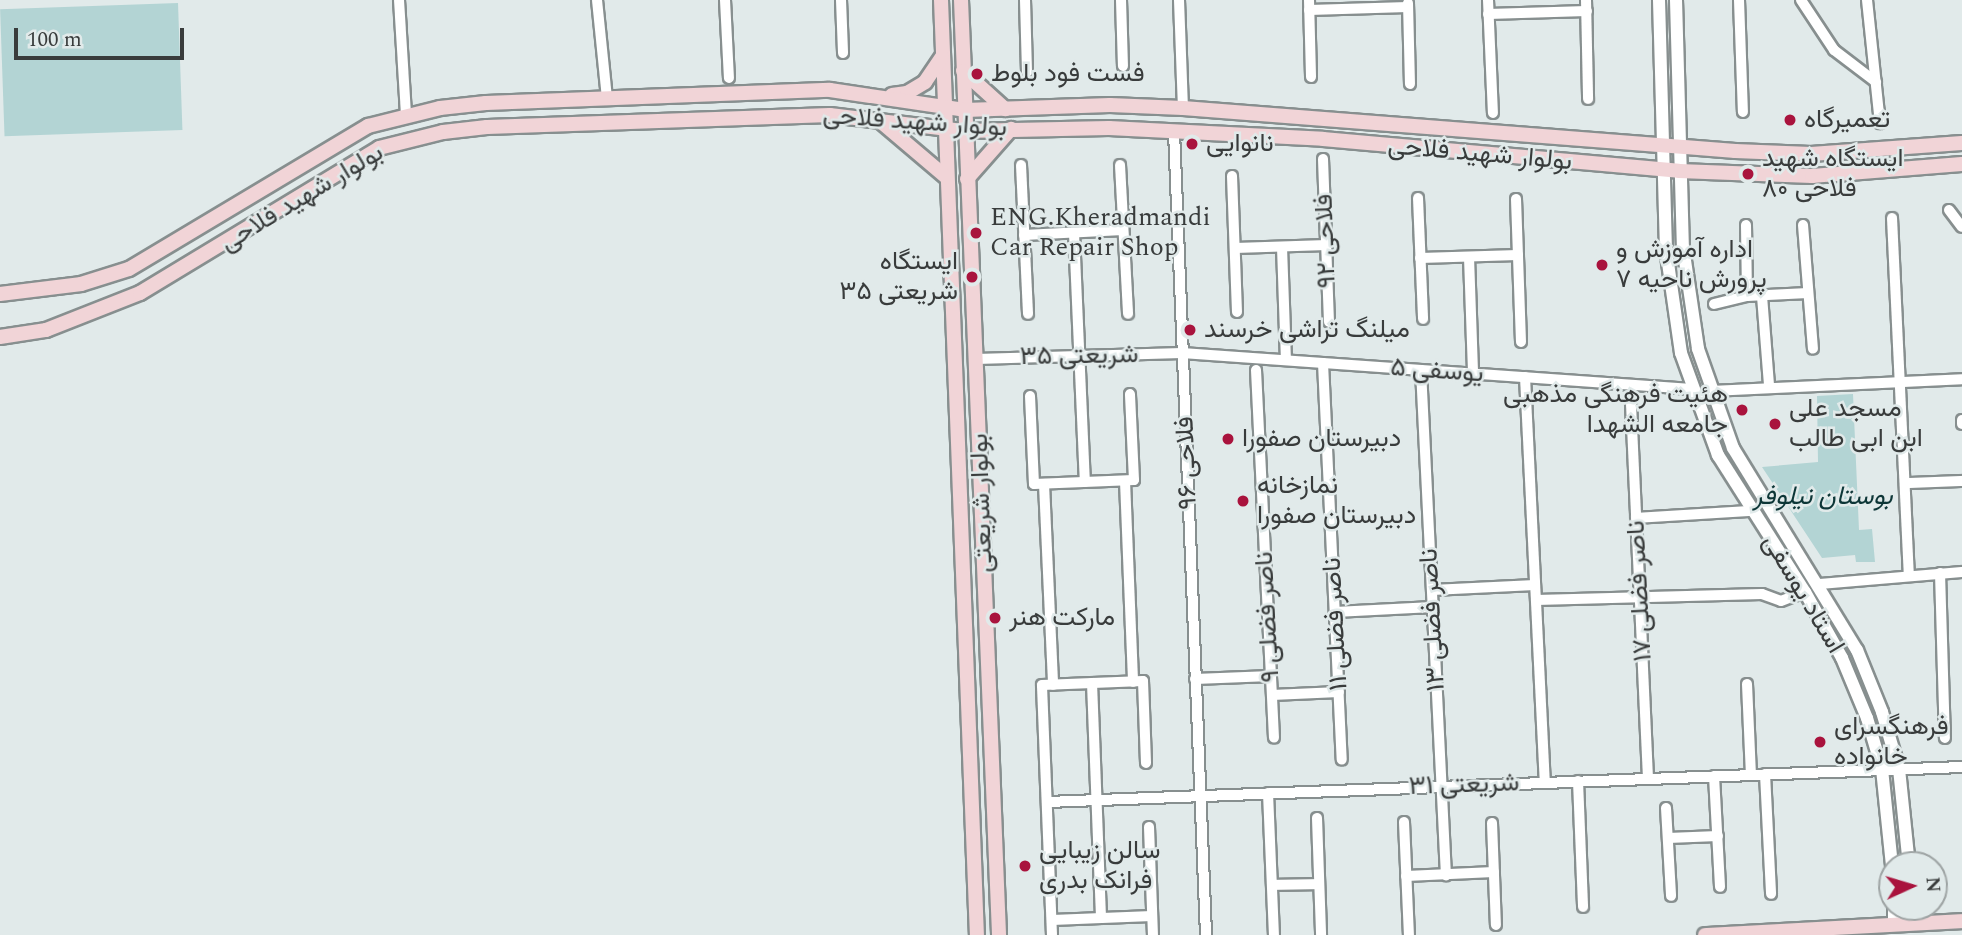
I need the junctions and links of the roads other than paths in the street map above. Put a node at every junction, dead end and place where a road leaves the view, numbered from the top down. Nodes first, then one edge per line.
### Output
1 (399, 0) edge
2 (597, 0) edge
3 (725, 0) edge
4 (841, 0) edge
5 (940, 0) edge
6 (961, 0) edge
7 (1025, 0) edge
8 (1121, 0) edge
9 (1179, 0) edge
10 (1488, 0) edge
11 (1531, 0) edge
12 (1659, 0) edge
13 (1676, 0) edge
14 (1739, 0) edge
15 (1801, 0) edge
16 (1867, 0) edge
17 (1408, 3) edge
18 (1360, 4) edge
19 (1309, 5) edge
20 (1586, 5) edge
21 (1488, 13) junction
22 (1531, 13) junction
23 (843, 53) dead end
24 (943, 55) junction
25 (1124, 66) dead end
26 (964, 71) junction
27 (1027, 72) dead end
28 (1311, 77) dead end
29 (729, 78) dead end
30 (1876, 82) junction
31 (1410, 84) dead end
32 (778, 91) junction
33 (874, 96) junction
34 (607, 98) junction
35 (1588, 99) dead end
36 (1183, 108) junction
37 (943, 109) junction
38 (1005, 109) junction
39 (965, 110) junction
40 (1743, 112) dead end
41 (1493, 113) dead end
42 (406, 116) junction
43 (779, 116) junction
44 (876, 118) junction
45 (1880, 123) dead end
46 (944, 129) junction
47 (1011, 129) junction
48 (965, 131) junction
49 (1174, 131) junction
50 (1962, 143) edge
51 (1661, 147) junction
52 (1678, 148) junction
53 (1324, 159) dead end
54 (1962, 164) edge
55 (1021, 165) dead end
56 (1120, 165) dead end
57 (1662, 170) junction
58 (1679, 171) junction
59 (1232, 176) dead end
60 (946, 177) junction
61 (967, 179) junction
62 (1419, 198) dead end
63 (1516, 200) dead end
64 (1949, 210) dead end
65 (1892, 218) dead end
66 (1746, 225) dead end
67 (1802, 225) dead end
68 (1962, 227) edge
69 (1124, 230) junction
70 (1074, 233) junction
71 (1024, 235) junction
72 (1326, 245) junction
73 (1282, 247) junction
74 (1235, 248) junction
75 (1518, 255) junction
76 (1469, 257) junction
77 (1420, 258) junction
78 (1808, 293) junction
79 (0, 294) edge
80 (1747, 296) junction
81 (1762, 296) junction
82 (1714, 304) dead end
83 (1237, 312) dead end
84 (1028, 314) dead end
85 (1128, 314) dead end
86 (1423, 319) dead end
87 (1329, 322) dead end
88 (0, 337) edge
89 (1521, 342) dead end
90 (1813, 349) dead end
91 (1182, 353) junction
92 (1079, 356) junction
93 (976, 359) junction
94 (1286, 360) junction
95 (1323, 363) junction
96 (1256, 370) dead end
97 (1422, 370) junction
98 (1473, 374) junction
99 (1525, 377) junction
100 (1962, 379) edge
101 (1901, 380) junction
102 (1769, 385) junction
103 (1692, 389) junction
104 (1711, 391) junction
105 (1130, 394) dead end
106 (1030, 396) dead end
107 (1631, 404) dead end
108 (1129, 480) junction
109 (1962, 481) edge
110 (1084, 482) junction
111 (1039, 484) junction
112 (1908, 484) junction
113 (1752, 511) junction
114 (1636, 517) junction
115 (1962, 572) edge
116 (1940, 573) junction
117 (1909, 574) junction
118 (1819, 584) junction
119 (1535, 585) junction
120 (1432, 590) junction
121 (1805, 592) junction
122 (1640, 595) junction
123 (1536, 600) junction
124 (1433, 607) junction
125 (1335, 612) junction
126 (1271, 676) junction
127 (1195, 679) junction
128 (1138, 681) junction
129 (1092, 683) junction
130 (1747, 684) dead end
131 (1047, 685) junction
132 (1339, 692) junction
133 (1272, 695) junction
134 (1274, 738) dead end
135 (1945, 738) dead end
136 (1342, 760) dead end
137 (1146, 763) dead end
138 (1962, 767) edge
139 (1882, 769) junction
140 (1899, 769) junction
141 (1751, 774) junction
142 (1765, 774) junction
143 (1714, 776) junction
144 (1648, 778) junction
145 (1578, 781) junction
146 (1545, 782) junction
147 (1441, 786) junction
148 (1268, 793) junction
149 (1200, 796) junction
150 (1097, 800) junction
151 (1047, 802) junction
152 (1666, 808) dead end
153 (1317, 818) dead end
154 (1404, 822) dead end
155 (1492, 823) dead end
156 (1149, 827) dead end
157 (1718, 836) junction
158 (1668, 838) junction
159 (1891, 851) edge
160 (1908, 851) edge
161 (1494, 872) junction
162 (1446, 874) junction
163 (1406, 876) junction
164 (1319, 884) junction
165 (1272, 886) junction
166 (1720, 887) dead end
167 (1771, 894) dead end
168 (1671, 896) dead end
169 (1583, 907) dead end
170 (1152, 916) junction
171 (1101, 918) junction
172 (1052, 920) junction
173 (1895, 921) edge
174 (1911, 921) edge
175 (1962, 921) edge
176 (1895, 924) junction
177 (1911, 924) junction
178 (1496, 925) dead end
179 (977, 935) edge
180 (999, 935) edge
181 (1052, 935) edge
182 (1153, 935) edge
183 (1206, 935) edge
184 (1273, 935) edge
185 (1321, 935) edge
186 (1409, 935) edge
187 (1705, 935) edge

1 - 42 street
2 - 34 street
3 - 29 street
4 - 23 street
5 - 24 main road, بولوار شریعتی
6 - 26 main road, بولوار شریعتی
7 - 27 street
8 - 25 street
9 - 36 street
10 - 21 street
11 - 22 street
12 - 51 street, استاد یوسفی
13 - 52 street, استاد یوسفی
14 - 40 street
15 - 30 street
16 - 30 street
17 - 18 street
17 - 31 street
18 - 19 street
19 - 28 street
20 - 22 street
20 - 35 street
21 - 22 street
21 - 41 street
24 - 33 main road
24 - 37 main road, بولوار شریعتی
26 - 38 main road
26 - 39 main road, بولوار شریعتی
30 - 45 street
32 - 33 main road, بولوار شهید فلاحی
32 - 34 main road, بولوار شهید فلاحی
32 - 43 main road
33 - 37 main road, بولوار شهید فلاحی
34 - 42 main road, بولوار شهید فلاحی
36 - 38 main road, بولوار شهید فلاحی
36 - 51 main road, بولوار شهید فلاحی
37 - 39 main road, بولوار شهید فلاحی
37 - 46 main road, بولوار شریعتی
38 - 39 main road, بولوار شهید فلاحی
39 - 48 main road, بولوار شریعتی
42 - 79 main road, بولوار شهید فلاحی
43 - 44 main road, بولوار شهید فلاحی
43 - 88 main road, بولوار شهید فلاحی
44 - 46 main road, بولوار شهید فلاحی
44 - 60 main road
46 - 48 main road, بولوار شهید فلاحی
46 - 60 main road, بولوار شریعتی
47 - 48 main road, بولوار شهید فلاحی
47 - 49 main road, بولوار شهید فلاحی
47 - 61 main road
48 - 61 main road, بولوار شریعتی
49 - 57 main road, بولوار شهید فلاحی
49 - 91 street, فلاحی ۹۶
50 - 52 main road, بولوار شهید فلاحی
51 - 52 main road, بولوار شهید فلاحی
51 - 57 street, استاد یوسفی
52 - 58 street, استاد یوسفی
53 - 72 street, فلاحی ۹۲
54 - 58 main road, بولوار شهید فلاحی
55 - 71 street
56 - 69 street
57 - 58 main road, بولوار شهید فلاحی
57 - 103 street, استاد یوسفی
58 - 104 street, استاد یوسفی
59 - 74 street
60 - 179 main road, بولوار شریعتی
61 - 93 main road, بولوار شریعتی
62 - 77 street
63 - 75 street
64 - 68 street
65 - 101 street
66 - 80 street
67 - 78 street
69 - 70 street
69 - 85 street
70 - 71 street
70 - 92 street
71 - 84 street
72 - 73 street
72 - 87 street, فلاحی ۹۲
73 - 74 street
73 - 94 street
74 - 83 street
75 - 76 street
75 - 89 street
76 - 77 street
76 - 98 street
77 - 86 street
78 - 81 street
78 - 90 street
80 - 81 street
80 - 82 street
81 - 102 street
91 - 92 street, شریعتی ۳۵
91 - 94 street, یوسفی ۵
91 - 127 street, فلاحی ۹۶
92 - 93 street, شریعتی ۳۵
92 - 110 street
93 - 180 main road, بولوار شریعتی
94 - 95 street, یوسفی ۵
95 - 97 street, یوسفی ۵
95 - 125 street, ناصر فضلی ۱۱
96 - 126 street, ناصر فضلی ۹
97 - 98 street, یوسفی ۵
97 - 120 street, ناصر فضلی ۱۳
98 - 99 street, یوسفی ۵
99 - 103 street, یوسفی ۵
99 - 119 street
100 - 101 street
101 - 102 street
101 - 112 street
102 - 104 street
103 - 113 street, استاد یوسفی
104 - 118 street, استاد یوسفی
105 - 108 street
106 - 111 street
107 - 114 street, ناصر فضلی ۱۷
108 - 110 street
108 - 128 street
109 - 112 street
110 - 111 street
111 - 131 street
112 - 117 street
113 - 114 street
113 - 121 street, استاد یوسفی
114 - 122 street, ناصر فضلی ۱۷
115 - 116 street
116 - 117 street
116 - 135 street
117 - 118 street
118 - 140 street, استاد یوسفی
119 - 120 street
119 - 123 street
120 - 124 street, ناصر فضلی ۱۳
121 - 122 street
121 - 139 street, استاد یوسفی
122 - 123 street
122 - 144 street, ناصر فضلی ۱۷
123 - 146 street
124 - 125 street
124 - 147 street, ناصر فضلی ۱۳
125 - 132 street, ناصر فضلی ۱۱
126 - 127 street
126 - 133 street, ناصر فضلی ۹
127 - 149 street, فلاحی ۹۶
128 - 129 street
128 - 137 street
129 - 131 street
129 - 150 street
130 - 141 street
131 - 151 street
132 - 133 street
132 - 136 street, ناصر فضلی ۱۱
133 - 134 street, ناصر فضلی ۹
138 - 140 street, شریعتی ۳۱
139 - 140 street, شریعتی ۳۱
139 - 142 street, شریعتی ۳۱
139 - 159 street, استاد یوسفی
140 - 160 street, استاد یوسفی
141 - 142 street, شریعتی ۳۱
141 - 143 street, شریعتی ۳۱
142 - 167 street
143 - 144 street, شریعتی ۳۱
143 - 157 street
144 - 145 street, شریعتی ۳۱
145 - 146 street, شریعتی ۳۱
145 - 169 street
146 - 147 street, شریعتی ۳۱
147 - 148 street, شریعتی ۳۱
147 - 162 street, ناصر فضلی ۱۳
148 - 149 street, شریعتی ۳۱
148 - 165 street
149 - 150 street, شریعتی ۳۱
149 - 183 street, فلاحی ۹۶
150 - 151 street, شریعتی ۳۱
150 - 171 street
151 - 172 street
152 - 158 street
153 - 164 street
154 - 163 street
155 - 161 street
156 - 170 street
157 - 158 street
157 - 166 street
158 - 168 street
161 - 162 street
161 - 178 street
162 - 163 street
163 - 186 street
164 - 165 street
164 - 185 street
165 - 184 street
170 - 171 street
170 - 182 street
171 - 172 street
172 - 181 street
173 - 176 street
174 - 177 street
175 - 177 main road
176 - 177 main road
176 - 187 main road

